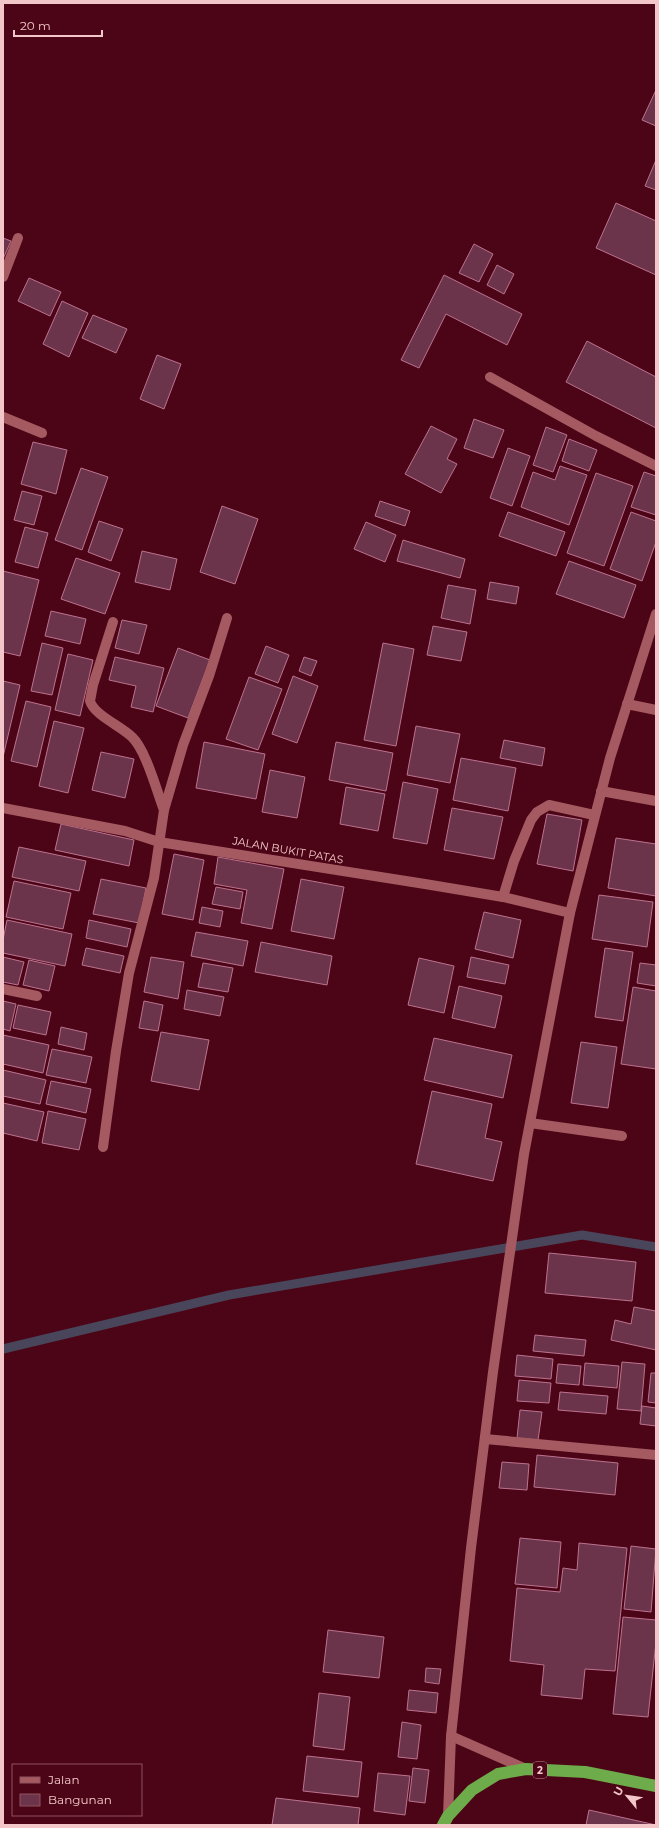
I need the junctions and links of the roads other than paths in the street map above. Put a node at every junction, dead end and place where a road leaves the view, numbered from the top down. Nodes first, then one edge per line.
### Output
1 (18, 238) dead end
2 (3, 277) edge
3 (490, 377) dead end
4 (3, 417) edge
5 (42, 433) dead end
6 (656, 466) edge
7 (656, 614) edge
8 (227, 618) dead end
9 (113, 622) dead end
10 (627, 704) junction
11 (656, 710) edge
12 (602, 791) junction
13 (656, 801) edge
14 (3, 808) edge
15 (164, 810) junction
16 (594, 815) junction
17 (159, 842) junction
18 (503, 897) junction
19 (570, 913) junction
20 (3, 989) edge
21 (37, 996) dead end
22 (530, 1123) junction
23 (622, 1136) dead end
24 (104, 1147) dead end
25 (486, 1439) junction
26 (656, 1455) edge
27 (451, 1736) junction
28 (526, 1769) junction
29 (656, 1786) edge
30 (446, 1821) edge

1 - 2 street
3 - 6 street
4 - 5 street
7 - 10 street
8 - 15 street
9 - 15 street
10 - 11 street
10 - 12 street
12 - 13 street
12 - 16 street
14 - 17 street, JALAN BUKIT PATAS
15 - 17 street
16 - 18 street
16 - 19 street
17 - 18 street, JALAN BUKIT PATAS
17 - 24 street
18 - 19 street, JALAN BUKIT PATAS
19 - 22 street
20 - 21 street
22 - 23 street
22 - 25 street
25 - 26 street
25 - 27 street
27 - 28 street
27 - 30 street
28 - 29 highway, 2
28 - 30 highway, 2

